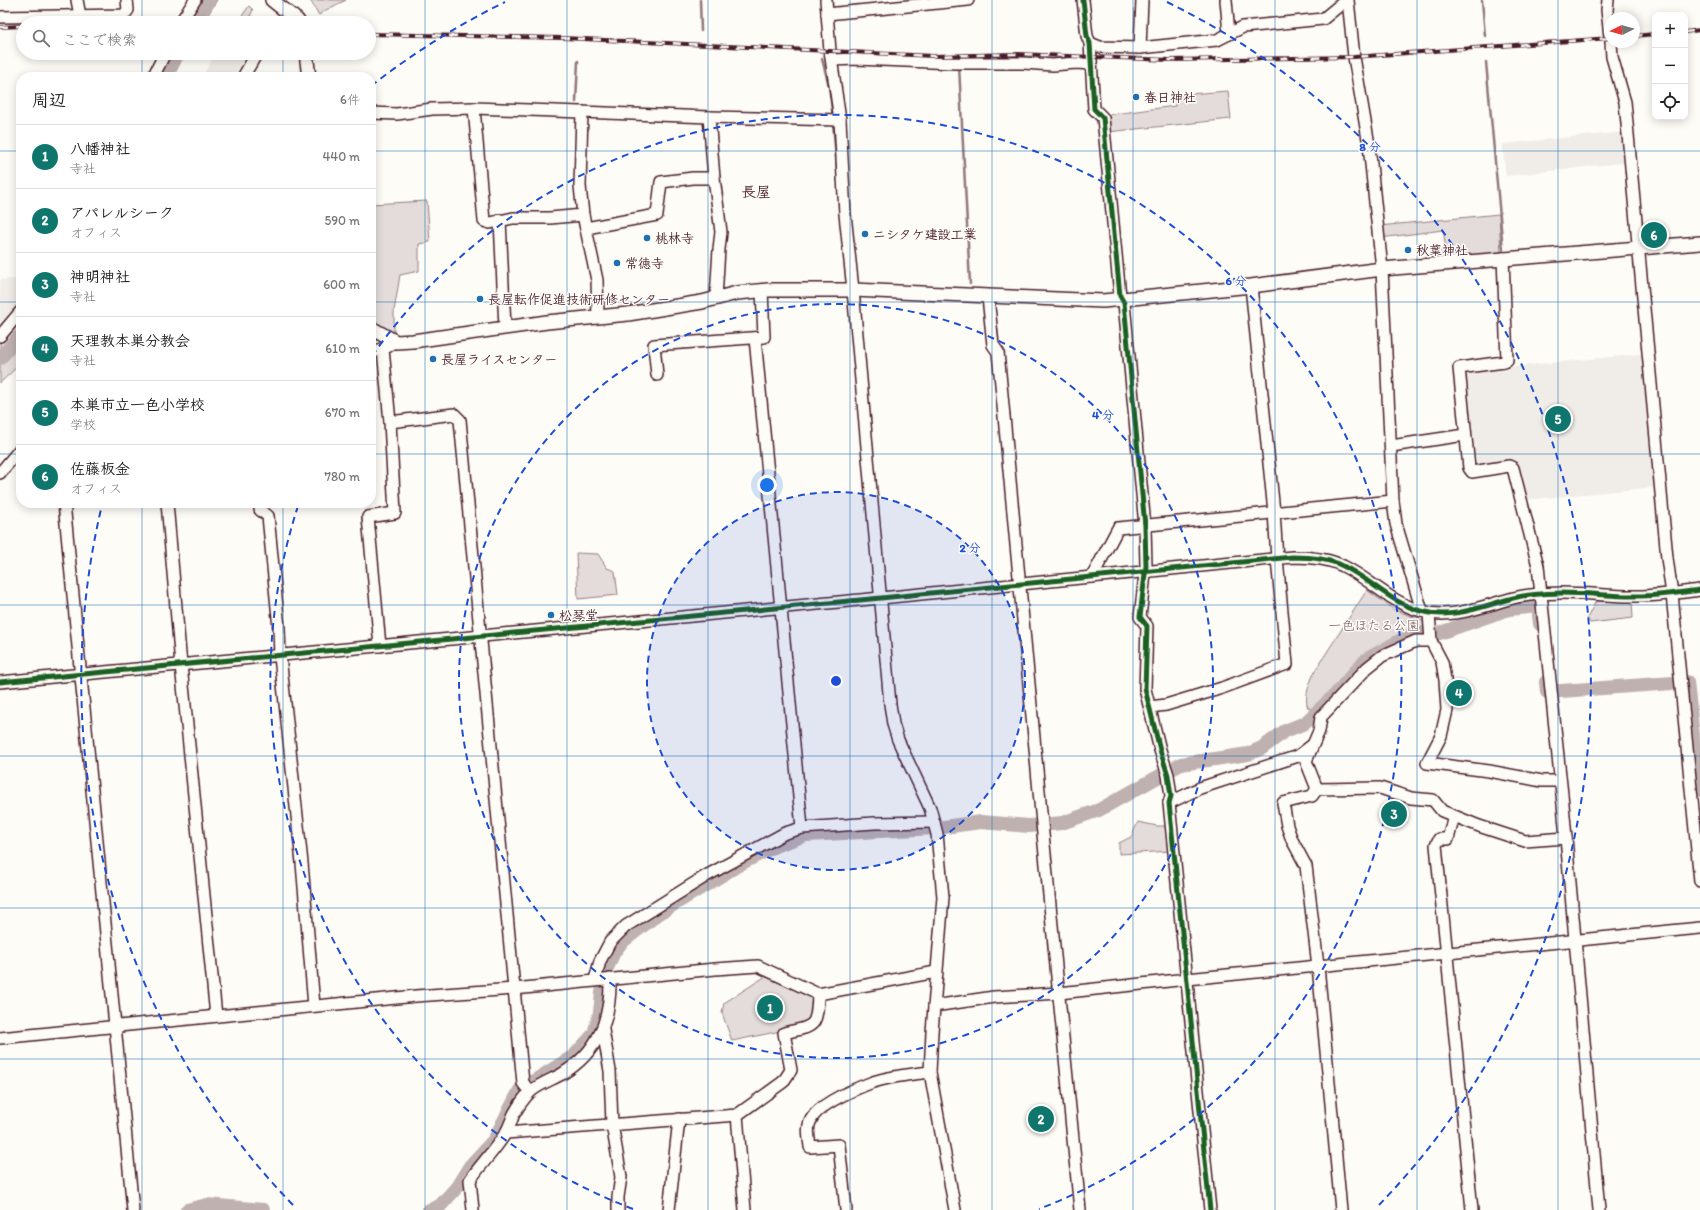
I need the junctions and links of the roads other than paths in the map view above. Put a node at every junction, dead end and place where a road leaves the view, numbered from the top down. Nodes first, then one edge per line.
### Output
1 (77, 0) edge
2 (127, 0) edge
3 (195, 0) edge
4 (273, 0) edge
5 (826, 0) edge
6 (968, 0) edge
7 (1083, 0) edge
8 (1142, 0) edge
9 (1226, 0) edge
10 (1347, 0) edge
11 (1608, 0) edge
12 (1607, 12) edge
13 (827, 14) junction
14 (80, 16) joint
15 (185, 16) edge
16 (292, 16) edge
17 (0, 17) edge
18 (16, 17) edge
19 (1228, 34) junction
20 (1090, 43) junction
21 (1140, 48) junction
22 (1611, 48) edge
23 (162, 60) edge
24 (253, 60) edge
25 (307, 60) edge
26 (832, 60) junction
27 (1091, 64) junction
28 (156, 72) edge
29 (246, 72) edge
30 (308, 72) edge
31 (474, 108) junction
32 (582, 112) junction
33 (376, 113) edge
34 (709, 117) junction
35 (840, 120) junction
36 (714, 178) junction
37 (583, 214) junction
38 (500, 220) junction
39 (586, 228) junction
40 (1700, 243) edge
41 (1638, 248) junction
42 (1503, 258) junction
43 (1382, 269) junction
44 (1251, 286) junction
45 (762, 290) junction
46 (853, 290) junction
47 (988, 297) junction
48 (716, 298) junction
49 (1122, 299) junction
50 (16, 317) edge
51 (598, 317) junction
52 (505, 328) junction
53 (376, 331) edge
54 (0, 336) edge
55 (755, 338) junction
56 (396, 342) junction
57 (383, 349) junction
58 (376, 351) edge
59 (657, 375) dead end
60 (390, 422) junction
61 (1465, 435) junction
62 (1391, 446) junction
63 (16, 454) edge
64 (0, 473) edge
65 (1393, 501) junction
66 (65, 508) edge
67 (167, 508) edge
68 (260, 508) edge
69 (1274, 512) junction
70 (1145, 526) junction
71 (1276, 559) junction
72 (1145, 572) junction
73 (1092, 576) junction
74 (1020, 584) junction
75 (1700, 590) edge
76 (1541, 594) junction
77 (1672, 594) junction
78 (881, 598) junction
79 (781, 608) junction
80 (1426, 612) junction
81 (479, 637) junction
82 (1431, 641) junction
83 (380, 646) junction
84 (280, 656) junction
85 (181, 665) junction
86 (82, 674) junction
87 (0, 682) edge
88 (1150, 707) junction
89 (1312, 745) junction
90 (1560, 781) junction
91 (1317, 789) junction
92 (1169, 803) junction
93 (1454, 816) junction
94 (934, 822) junction
95 (802, 828) junction
96 (1566, 838) junction
97 (1700, 881) edge
98 (1700, 928) edge
99 (1575, 940) junction
100 (1447, 954) junction
101 (1318, 966) junction
102 (936, 972) junction
103 (1187, 978) junction
104 (610, 979) junction
105 (595, 980) junction
106 (514, 989) junction
107 (1059, 993) junction
108 (818, 994) junction
109 (314, 1006) junction
110 (934, 1006) junction
111 (216, 1016) junction
112 (114, 1027) junction
113 (603, 1030) junction
114 (0, 1038) edge
115 (930, 1072) junction
116 (527, 1088) junction
117 (737, 1115) junction
118 (679, 1119) junction
119 (612, 1124) junction
120 (506, 1133) junction
121 (133, 1210) edge
122 (473, 1210) edge
123 (618, 1210) edge
124 (669, 1210) edge
125 (745, 1210) edge
126 (846, 1210) edge
127 (955, 1210) edge
128 (1080, 1210) edge
129 (1210, 1210) edge
130 (1341, 1210) edge
131 (1472, 1210) edge
132 (1599, 1210) edge

1 - 14 street
2 - 14 street
3 - 15 street
4 - 16 main road
5 - 13 street
6 - 13 street
7 - 20 street
8 - 21 street
9 - 19 street
10 - 19 street
10 - 43 street
11 - 12 street
13 - 26 street
17 - 18 street
19 - 21 street
20 - 21 street
20 - 27 street
22 - 41 street
23 - 28 street
24 - 29 street
25 - 30 main road
26 - 27 street
26 - 35 street
27 - 49 street
31 - 32 street
31 - 33 street
31 - 38 street
32 - 34 street
32 - 37 street
34 - 35 street
34 - 36 street
35 - 46 street
36 - 39 street
36 - 48 street
37 - 38 street
37 - 39 street
38 - 52 street
39 - 51 street
40 - 41 main road
41 - 42 main road
41 - 77 street
42 - 43 main road
42 - 61 street
43 - 44 main road
43 - 62 street
44 - 49 main road
44 - 69 street
45 - 46 main road
45 - 48 main road
45 - 55 street
46 - 47 main road
46 - 78 street
47 - 49 main road
47 - 74 street
48 - 51 main road
49 - 70 street
50 - 54 street
51 - 52 main road
52 - 56 main road
53 - 56 main road
55 - 59 street
55 - 79 street
56 - 57 street
57 - 58 street
57 - 60 street
60 - 81 street
60 - 83 street
61 - 62 street
61 - 76 street
62 - 65 street
63 - 64 street
65 - 69 street
65 - 80 street
66 - 86 street
67 - 85 street
68 - 84 street
69 - 70 street
69 - 71 street
70 - 72 street
70 - 73 street
71 - 72 street
71 - 80 street
71 - 88 street
72 - 73 street
72 - 88 street
73 - 74 street
74 - 78 street
74 - 107 street
75 - 77 street
76 - 77 street
76 - 80 street
76 - 90 street
77 - 97 street
78 - 79 street
78 - 94 street
79 - 81 street
79 - 95 street
80 - 82 street
81 - 83 street
81 - 106 street
82 - 89 street
82 - 90 street
83 - 84 street
84 - 85 street
84 - 109 street
85 - 86 street
85 - 111 street
86 - 87 street
86 - 112 street
88 - 92 street
89 - 91 street
89 - 92 street
90 - 96 street
91 - 93 street
91 - 101 street
92 - 103 street
93 - 96 street
93 - 100 street
94 - 95 street
94 - 102 street
95 - 105 street
96 - 99 street
98 - 99 street
99 - 100 street
99 - 132 street
100 - 101 street
100 - 131 street
101 - 103 street
101 - 130 street
102 - 108 street
102 - 110 street
103 - 107 street
103 - 129 street
104 - 105 street
104 - 108 street
104 - 113 street
105 - 106 street
106 - 109 street
106 - 116 street
107 - 110 street
107 - 128 street
108 - 117 street
109 - 111 street
110 - 115 street
111 - 112 street
112 - 114 street
112 - 121 street
113 - 116 street
113 - 119 street
115 - 126 street
115 - 127 street
116 - 120 street
117 - 118 street
117 - 125 street
118 - 119 street
118 - 124 street
119 - 120 street
119 - 123 street
120 - 122 street

